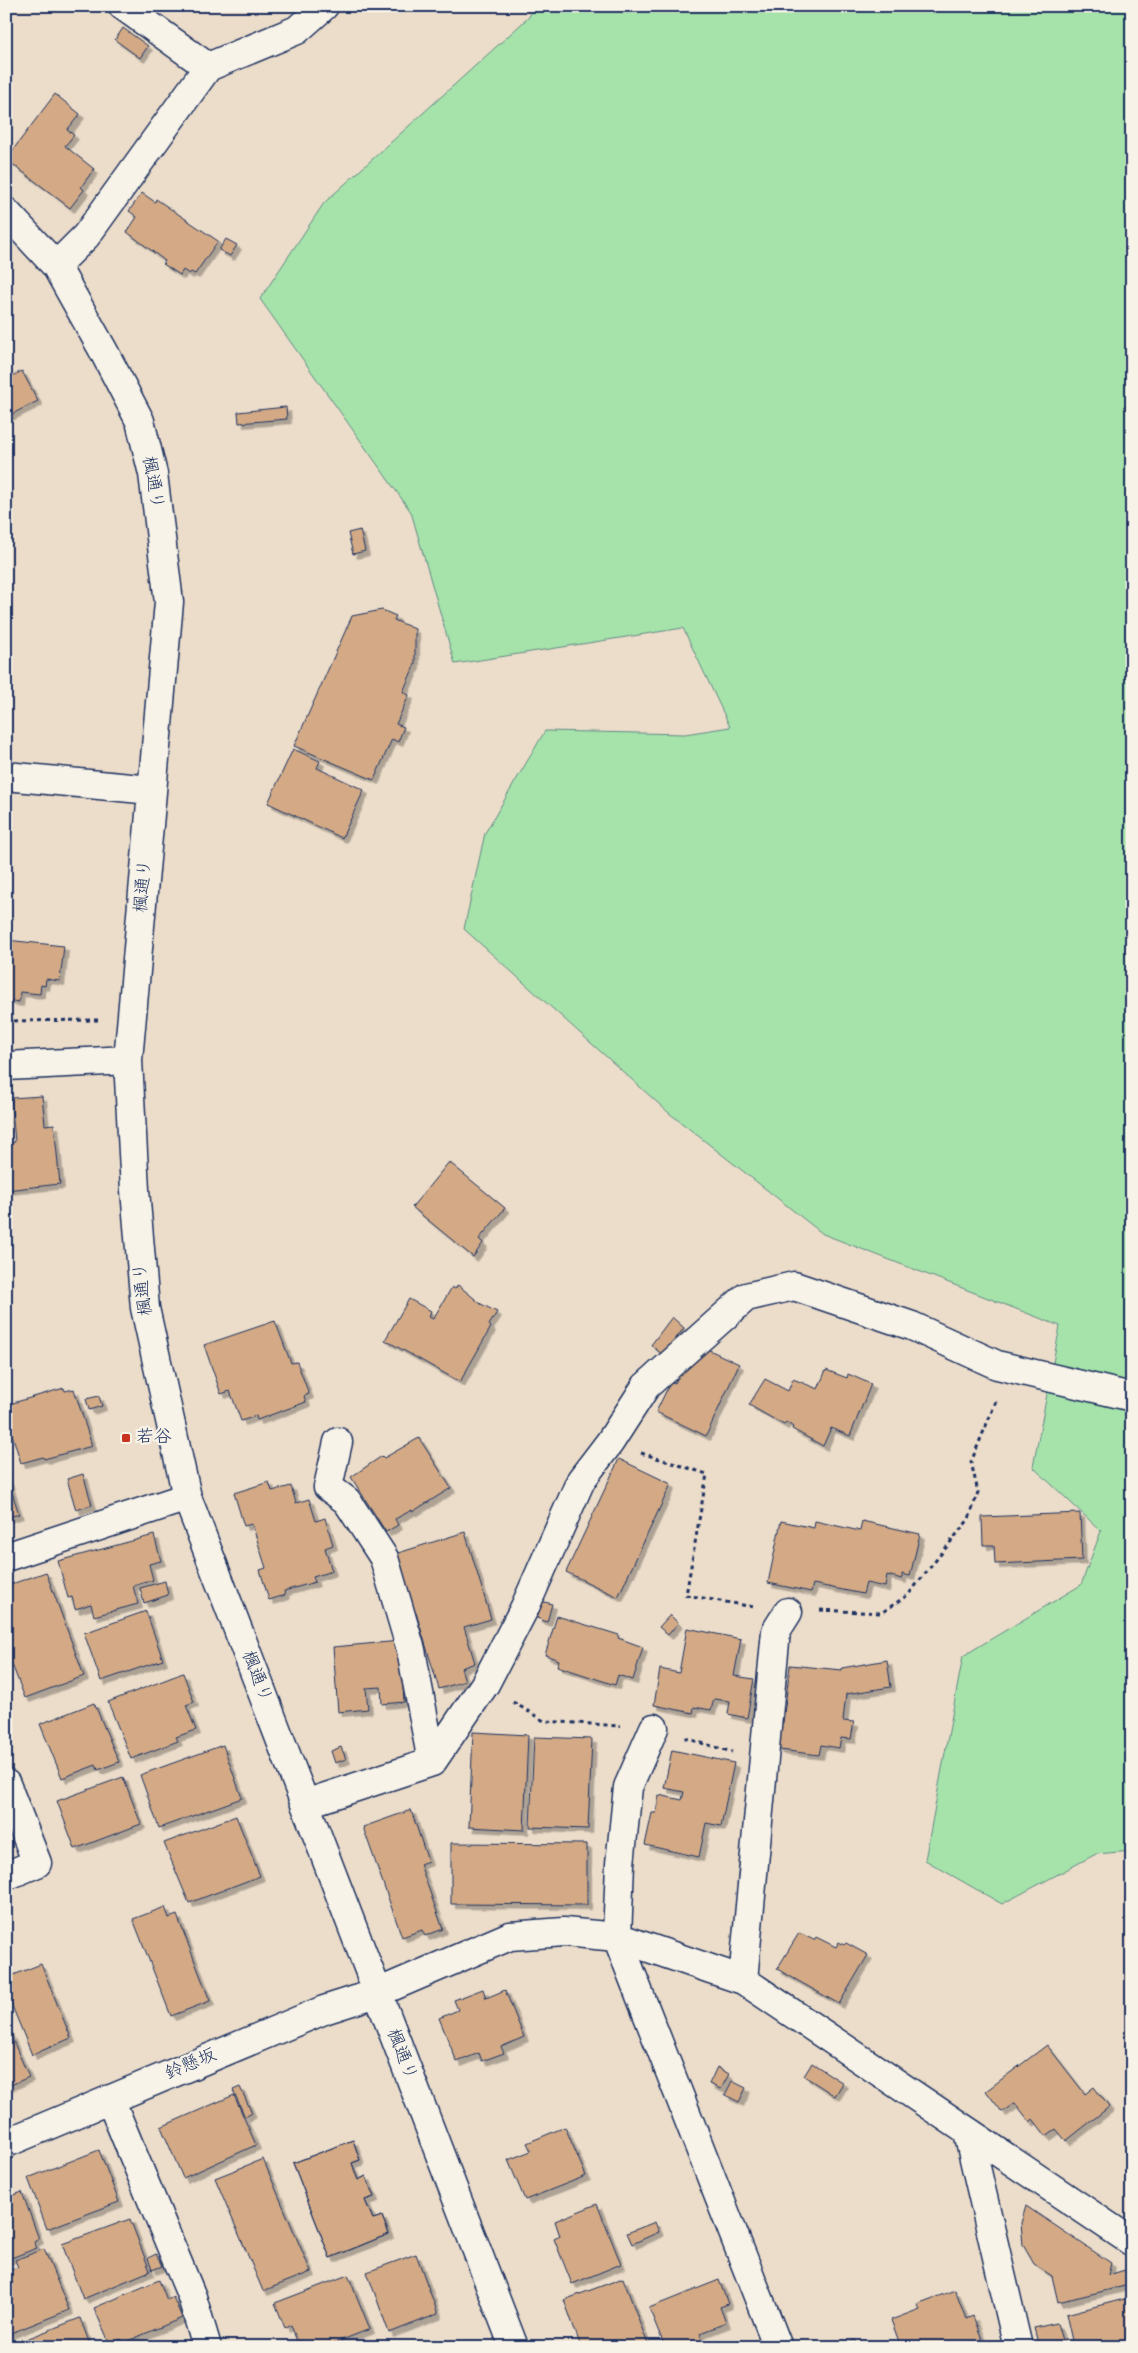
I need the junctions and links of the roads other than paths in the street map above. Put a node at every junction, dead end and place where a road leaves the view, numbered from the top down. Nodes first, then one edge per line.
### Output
1 (123, 6) edge
2 (324, 6) edge
3 (208, 67) junction
4 (6, 212) edge
5 (56, 266) junction
6 (6, 776) edge
7 (151, 790) junction
8 (128, 1060) junction
9 (6, 1066) edge
10 (1132, 1396) edge
11 (338, 1442) dead end
12 (187, 1497) junction
13 (6, 1557) edge
14 (788, 1612) road end
15 (654, 1728) dead end
16 (432, 1762) junction
17 (6, 1784) edge
18 (306, 1804) junction
19 (6, 1876) edge
20 (617, 1937) junction
21 (743, 1980) junction
22 (377, 1993) junction
23 (110, 2099) junction
24 (968, 2133) junction
25 (6, 2143) edge
26 (1132, 2242) edge
27 (206, 2347) edge
28 (514, 2347) edge
29 (778, 2347) edge
30 (1018, 2347) edge

1 - 3 street
2 - 3 street
3 - 5 street
4 - 5 street, 楓通り
5 - 7 street, 楓通り
6 - 7 street
7 - 8 street, 楓通り
8 - 9 street
8 - 12 street, 楓通り
10 - 16 street
11 - 16 street
12 - 13 street
12 - 18 street, 楓通り
14 - 21 street
15 - 20 street
16 - 18 street
17 - 19 street
18 - 22 street, 楓通り
20 - 21 street, 鈴懸坂
20 - 22 street, 鈴懸坂
20 - 29 street
21 - 24 street, 鈴懸坂
22 - 23 street, 鈴懸坂
22 - 28 street, 楓通り
23 - 25 street, 鈴懸坂
23 - 27 street
24 - 26 street, 鈴懸坂
24 - 30 street

